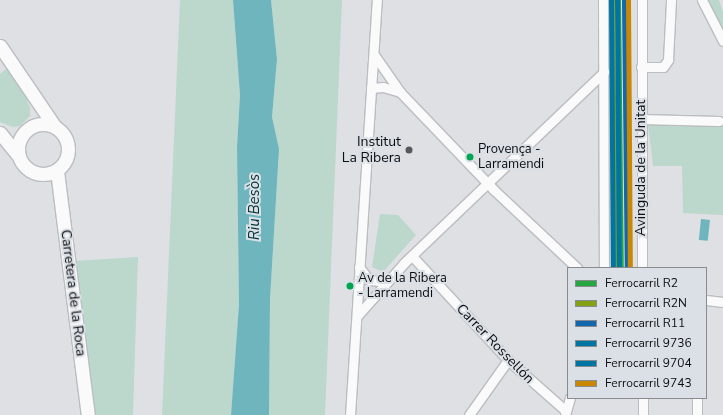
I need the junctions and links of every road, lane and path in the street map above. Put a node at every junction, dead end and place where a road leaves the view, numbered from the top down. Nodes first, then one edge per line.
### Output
1 (377, 0) edge
2 (603, 0) edge
3 (642, 0) edge
4 (671, 0) edge
5 (702, 0) edge
6 (723, 41) edge
7 (0, 46) edge
8 (375, 56) junction
9 (641, 67) junction
10 (604, 72) junction
11 (371, 88) junction
12 (400, 92) junction
13 (38, 104) junction
14 (641, 119) junction
15 (719, 121) dead end
16 (36, 125) junction
17 (56, 127) junction
18 (0, 130) edge
19 (0, 133) edge
20 (21, 136) junction
21 (17, 154) junction
22 (57, 171) junction
23 (41, 175) junction
24 (488, 182) junction
25 (61, 207) junction
26 (412, 256) junction
27 (359, 267) junction
28 (576, 267) edge
29 (604, 267) edge
30 (642, 267) edge
31 (387, 282) junction
32 (707, 300) edge
33 (723, 302) edge
34 (357, 316) junction
35 (508, 360) junction
36 (570, 399) edge
37 (643, 399) edge
38 (697, 399) edge
39 (566, 413) edge
40 (88, 415) edge
41 (350, 415) edge
42 (469, 415) edge
43 (643, 415) edge
44 (697, 415) edge

1 - 8 street
2 - 10 street
3 - 9 street, Avinguda de la Unitat
4 - 9 street
5 - 6 street
7 - 13 street
8 - 11 street
8 - 12 street
9 - 14 street, Avinguda de la Unitat
10 - 24 street
10 - 29 street
11 - 12 street
11 - 27 street
12 - 24 street
13 - 16 street
13 - 17 street
14 - 15 street
14 - 30 street, Avinguda de la Unitat
16 - 17 street
16 - 20 street
17 - 22 street
18 - 20 street
19 - 21 street
20 - 21 street
21 - 23 street
22 - 23 street
22 - 25 street, Carretera de la Roca
23 - 25 street
24 - 26 street
24 - 28 street
25 - 40 street, Carretera de la Roca
26 - 31 street
26 - 35 street, Carrer Rossellón
27 - 31 street
27 - 34 street
31 - 34 street
32 - 33 street
34 - 41 street
35 - 39 street, Carrer Rossellón
35 - 42 street
36 - 39 street
37 - 43 street
38 - 44 street

